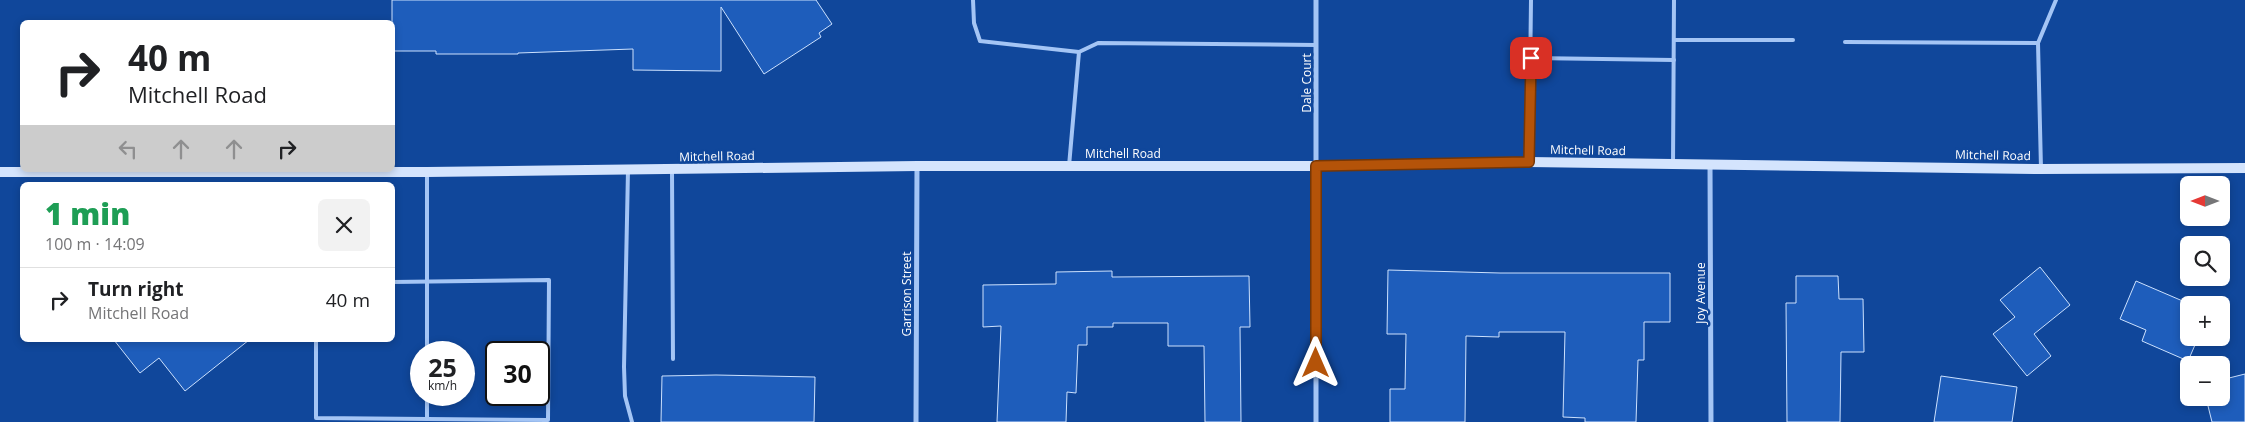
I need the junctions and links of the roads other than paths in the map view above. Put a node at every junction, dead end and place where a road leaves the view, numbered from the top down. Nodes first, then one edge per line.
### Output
1 (973, 0) edge
2 (1316, 0) edge
3 (1531, 0) edge
4 (1674, 0) edge
5 (2056, 0) edge
6 (1674, 40) junction
7 (1793, 40) dead end
8 (1845, 42) dead end
9 (2038, 42) junction
10 (1316, 45) junction
11 (1078, 52) junction
12 (1531, 58) junction
13 (1674, 60) junction
14 (1529, 162) junction
15 (1710, 163) junction
16 (1673, 164) junction
17 (917, 166) junction
18 (1069, 166) junction
19 (1316, 166) junction
20 (2245, 168) edge
21 (628, 169) junction
22 (672, 169) junction
23 (2041, 169) junction
24 (0, 172) edge
25 (427, 172) junction
26 (395, 282) edge
27 (427, 282) junction
28 (427, 341) edge
29 (316, 342) edge
30 (673, 359) dead end
31 (427, 406) edge
32 (427, 419) junction
33 (632, 422) edge
34 (916, 422) edge
35 (1316, 422) edge
36 (1711, 422) edge

1 - 11 lane
2 - 10 street, Dale Court
3 - 12 lane
4 - 6 lane
5 - 9 lane
6 - 7 lane
6 - 13 lane
8 - 9 lane
9 - 23 lane
10 - 11 lane
10 - 19 street, Dale Court
11 - 18 lane
12 - 13 lane
12 - 14 lane
13 - 16 lane
14 - 16 main road, Mitchell Road
14 - 19 main road, Mitchell Road
15 - 16 main road, Mitchell Road
15 - 23 main road, Mitchell Road
15 - 36 street, Joy Avenue
17 - 18 main road, Mitchell Road
17 - 22 main road, Mitchell Road
17 - 34 street, Garrison Street
18 - 19 main road, Mitchell Road
19 - 35 street, Dale Court
20 - 23 main road, Mitchell Road
21 - 22 main road, Mitchell Road
21 - 25 main road, Mitchell Road
21 - 33 lane
22 - 30 lane
24 - 25 main road, Mitchell Road
25 - 27 lane
26 - 27 lane
27 - 28 lane
27 - 32 lane
29 - 32 lane
31 - 32 lane

